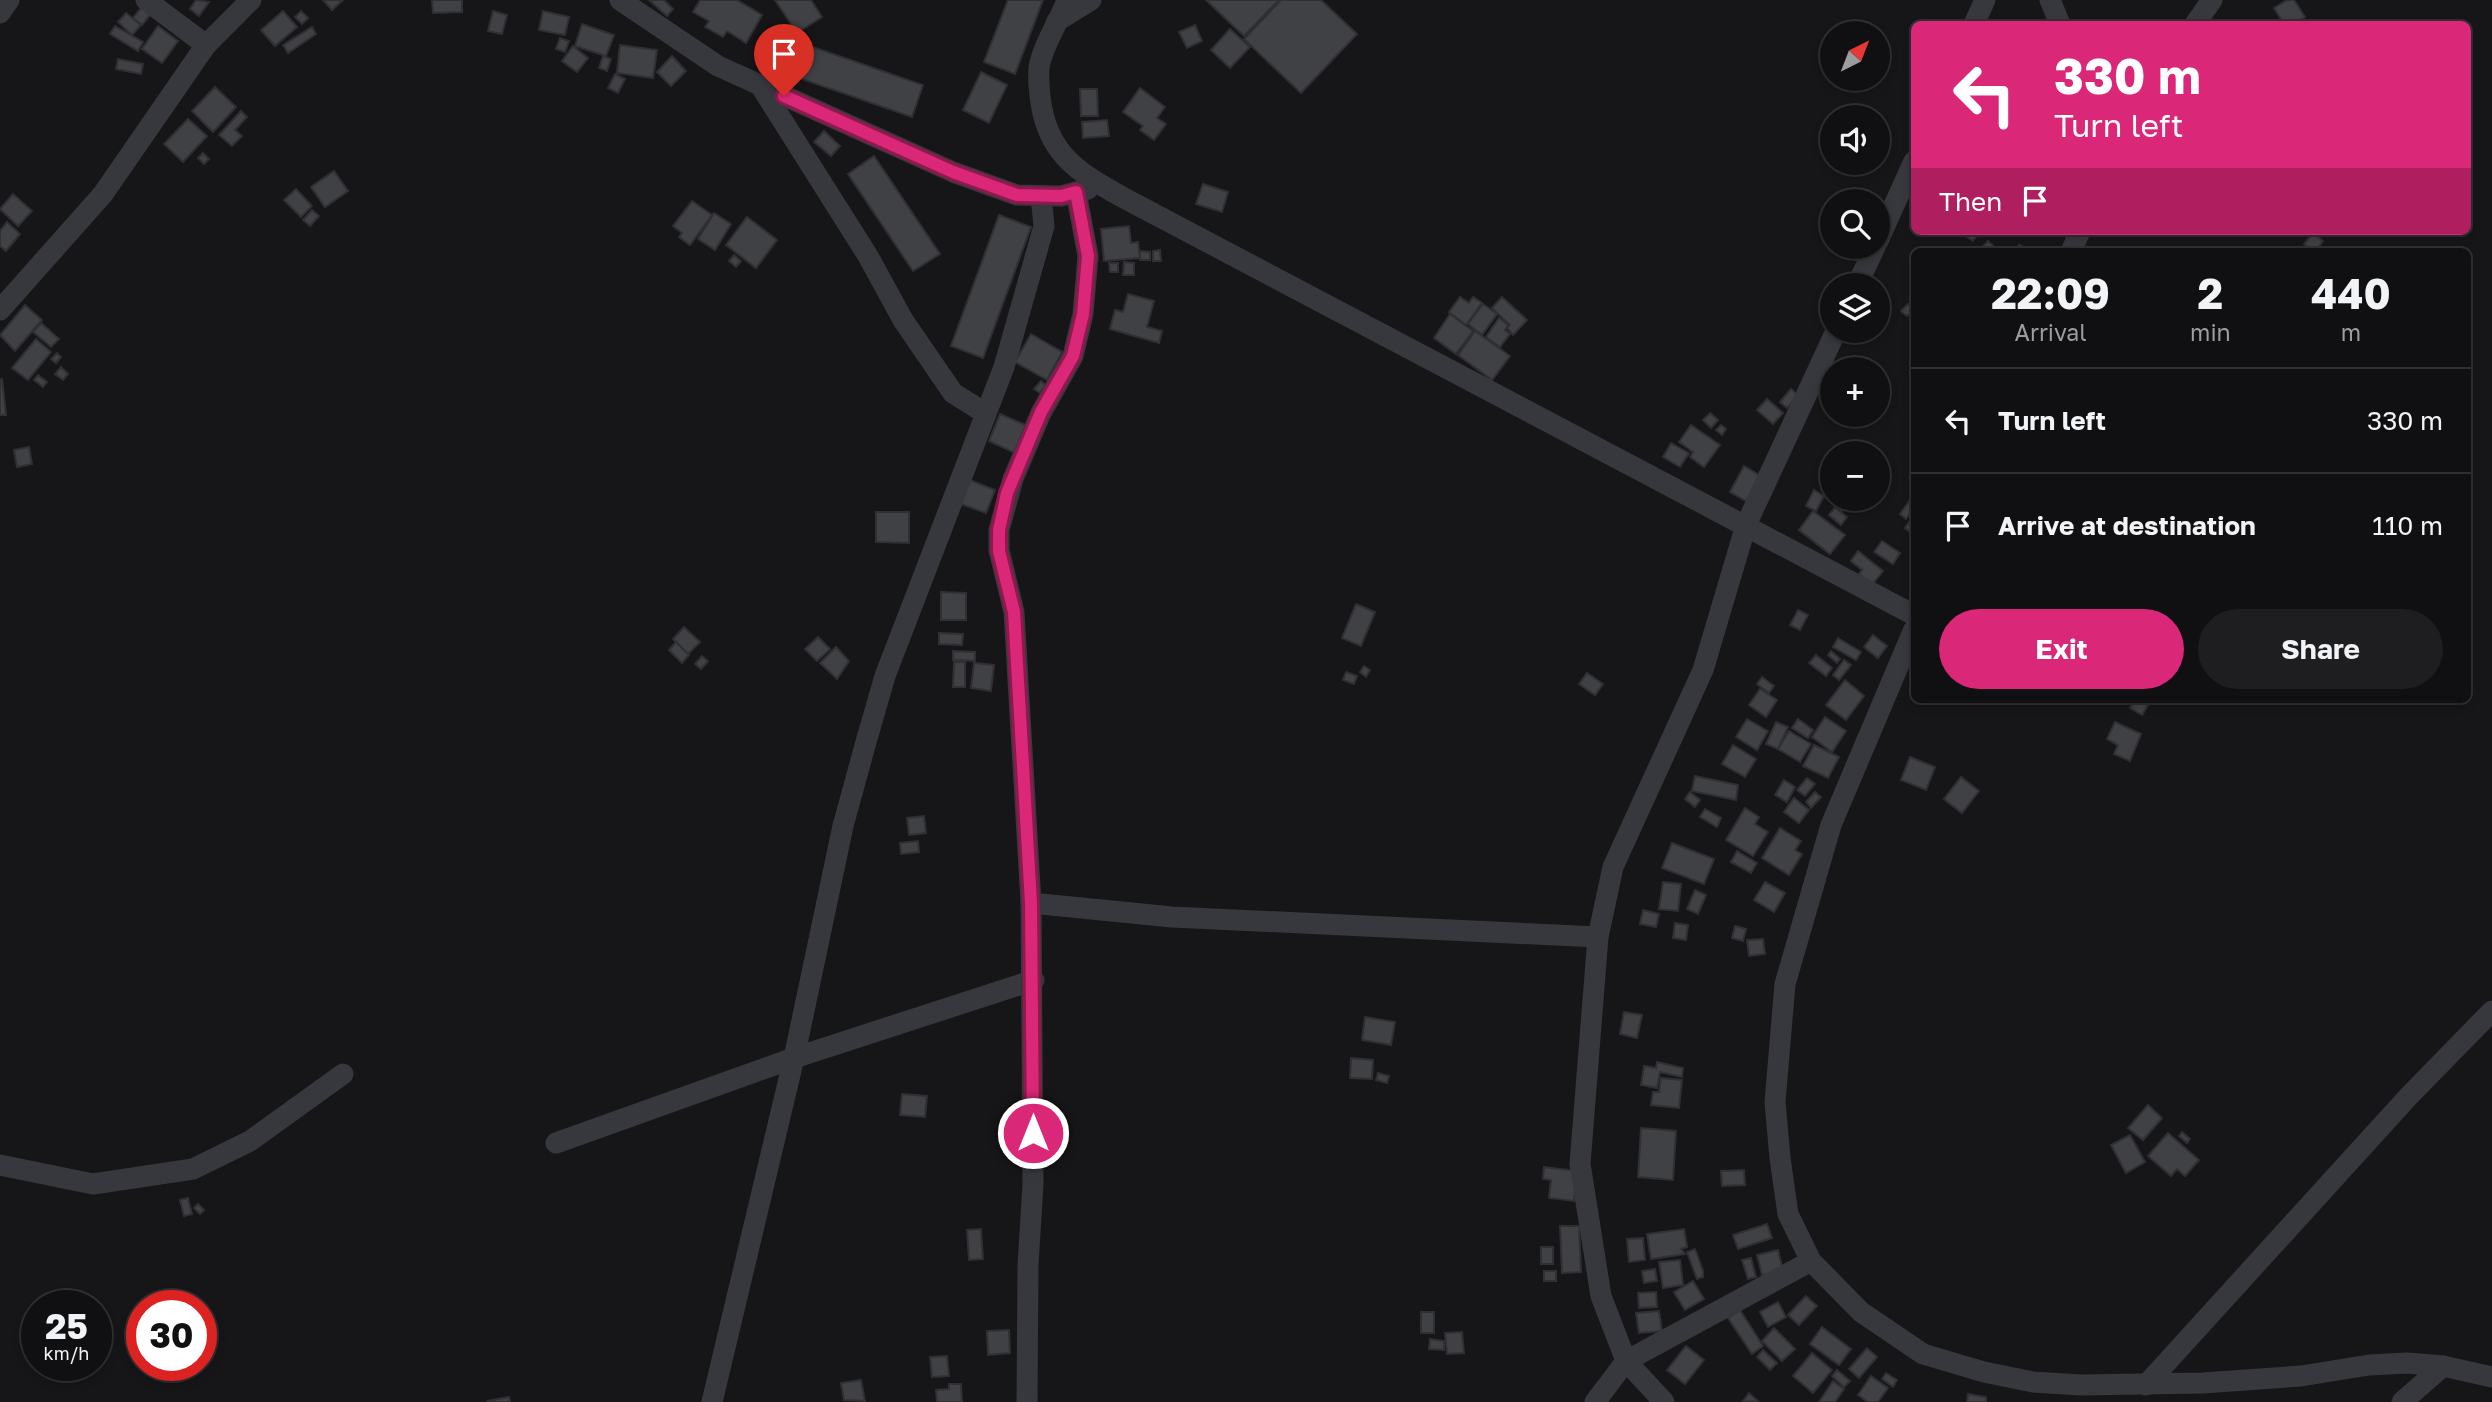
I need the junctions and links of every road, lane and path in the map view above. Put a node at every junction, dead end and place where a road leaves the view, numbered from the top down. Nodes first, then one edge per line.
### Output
1 (9, 0) edge
2 (146, 0) edge
3 (251, 0) edge
4 (620, 0) edge
5 (1067, 0) edge
6 (1091, 0) edge
7 (1985, 0) edge
8 (2050, 0) edge
9 (2212, 0) edge
10 (0, 13) edge
11 (1056, 21) junction
12 (1975, 21) edge
13 (2059, 21) edge
14 (2196, 21) edge
15 (206, 45) junction
16 (760, 85) junction
17 (1911, 169) edge
18 (1104, 187) junction
19 (1076, 192) junction
20 (1041, 196) junction
21 (1890, 215) edge
22 (0, 310) edge
23 (1830, 343) edge
24 (985, 414) junction
25 (1746, 524) junction
26 (1911, 613) edge
27 (1911, 636) edge
28 (1031, 903) junction
29 (1598, 937) junction
30 (1034, 980) junction
31 (2492, 1011) edge
32 (794, 1058) junction
33 (343, 1074) dead end
34 (556, 1143) dead end
35 (0, 1165) edge
36 (1811, 1261) junction
37 (1626, 1361) junction
38 (2443, 1366) junction
39 (2492, 1377) edge
40 (2146, 1385) junction
41 (712, 1402) edge
42 (1027, 1402) edge
43 (1595, 1402) edge
44 (1664, 1402) edge
45 (2402, 1402) edge

1 - 10 street
2 - 15 street
3 - 15 street
4 - 16 street
5 - 11 street
6 - 11 street
7 - 12 street
8 - 13 street
9 - 14 street
11 - 18 street
15 - 22 street
16 - 20 street
16 - 24 street
17 - 21 street
18 - 19 street
18 - 25 street
19 - 20 street
19 - 28 street
20 - 24 street
23 - 25 street
24 - 32 street
25 - 26 street
25 - 29 street
27 - 36 street
28 - 29 street
28 - 30 street
29 - 37 street
30 - 32 street
30 - 42 street
31 - 40 street
32 - 34 street
32 - 41 street
33 - 35 street
36 - 37 street
36 - 40 street
37 - 43 street
37 - 44 street
38 - 39 street
38 - 40 street
38 - 45 street

